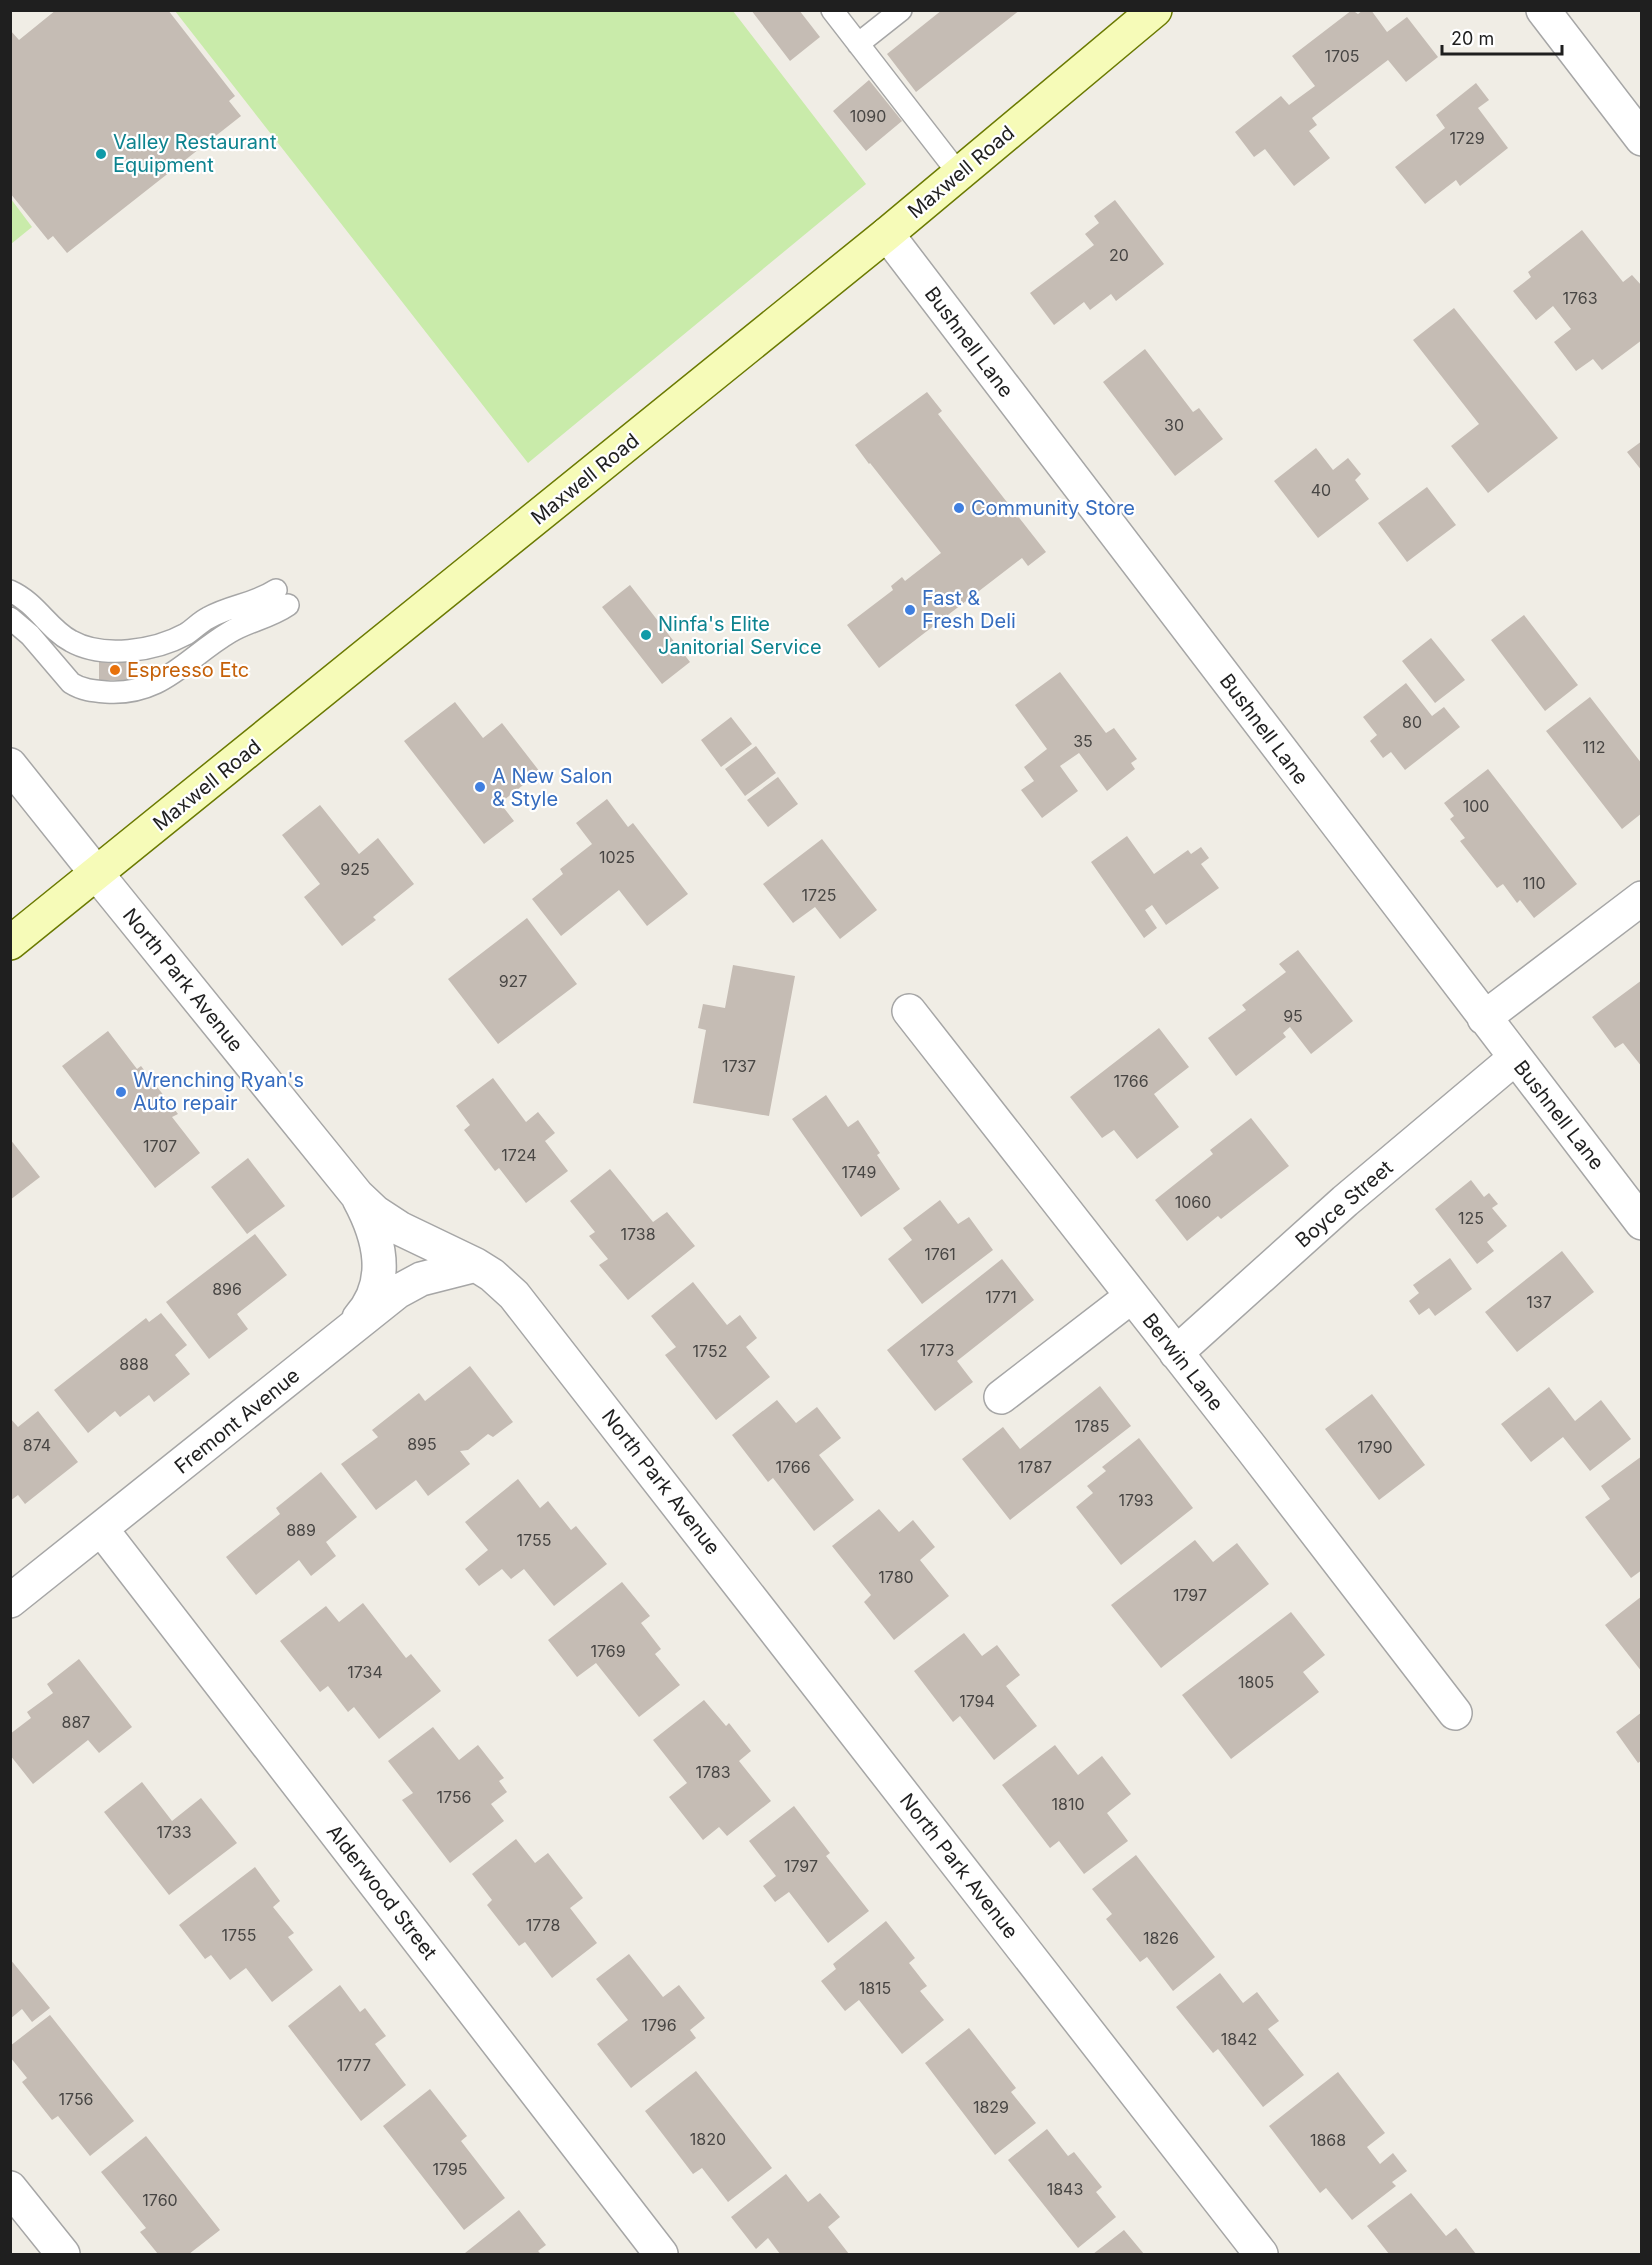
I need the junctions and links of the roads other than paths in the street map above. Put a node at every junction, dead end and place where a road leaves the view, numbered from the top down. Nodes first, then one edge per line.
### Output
1 (832, 10) edge
2 (901, 10) edge
3 (1155, 10) edge
4 (1543, 10) edge
5 (858, 44) junction
6 (1641, 140) edge
7 (958, 174) junction
8 (887, 234) junction
9 (10, 591) edge
10 (10, 618) edge
11 (10, 765) edge
12 (98, 874) junction
13 (1641, 898) edge
14 (10, 943) edge
15 (909, 1011) dead end
16 (1484, 1018) junction
17 (1515, 1058) junction
18 (357, 1195) junction
19 (1641, 1223) edge
20 (476, 1265) junction
21 (1132, 1296) junction
22 (341, 1338) junction
23 (1176, 1353) junction
24 (1001, 1397) dead end
25 (102, 1530) junction
26 (10, 1601) edge
27 (1455, 1713) dead end
28 (10, 2188) edge
29 (63, 2254) edge
30 (661, 2254) edge
31 (1261, 2254) edge

1 - 5 lane
2 - 5 lane
3 - 7 main road, Maxwell Road
4 - 6 street
5 - 7 lane
7 - 8 main road, Maxwell Road
8 - 12 main road, Maxwell Road
8 - 16 street, Bushnell Lane
9 - 10 lane
11 - 12 street, North Park Avenue
12 - 14 main road, Maxwell Road
12 - 18 street, North Park Avenue
13 - 16 street
15 - 21 street, Berwin Lane
16 - 17 street, Bushnell Lane
17 - 19 street, Bushnell Lane
17 - 23 street, Boyce Street
18 - 20 street, North Park Avenue
18 - 22 street
20 - 22 street, Fremont Avenue
20 - 31 street, North Park Avenue
21 - 23 street, Berwin Lane
21 - 24 street
22 - 25 street, Fremont Avenue
23 - 27 street, Berwin Lane
25 - 26 street, Fremont Avenue
25 - 30 street, Alderwood Street
28 - 29 street

